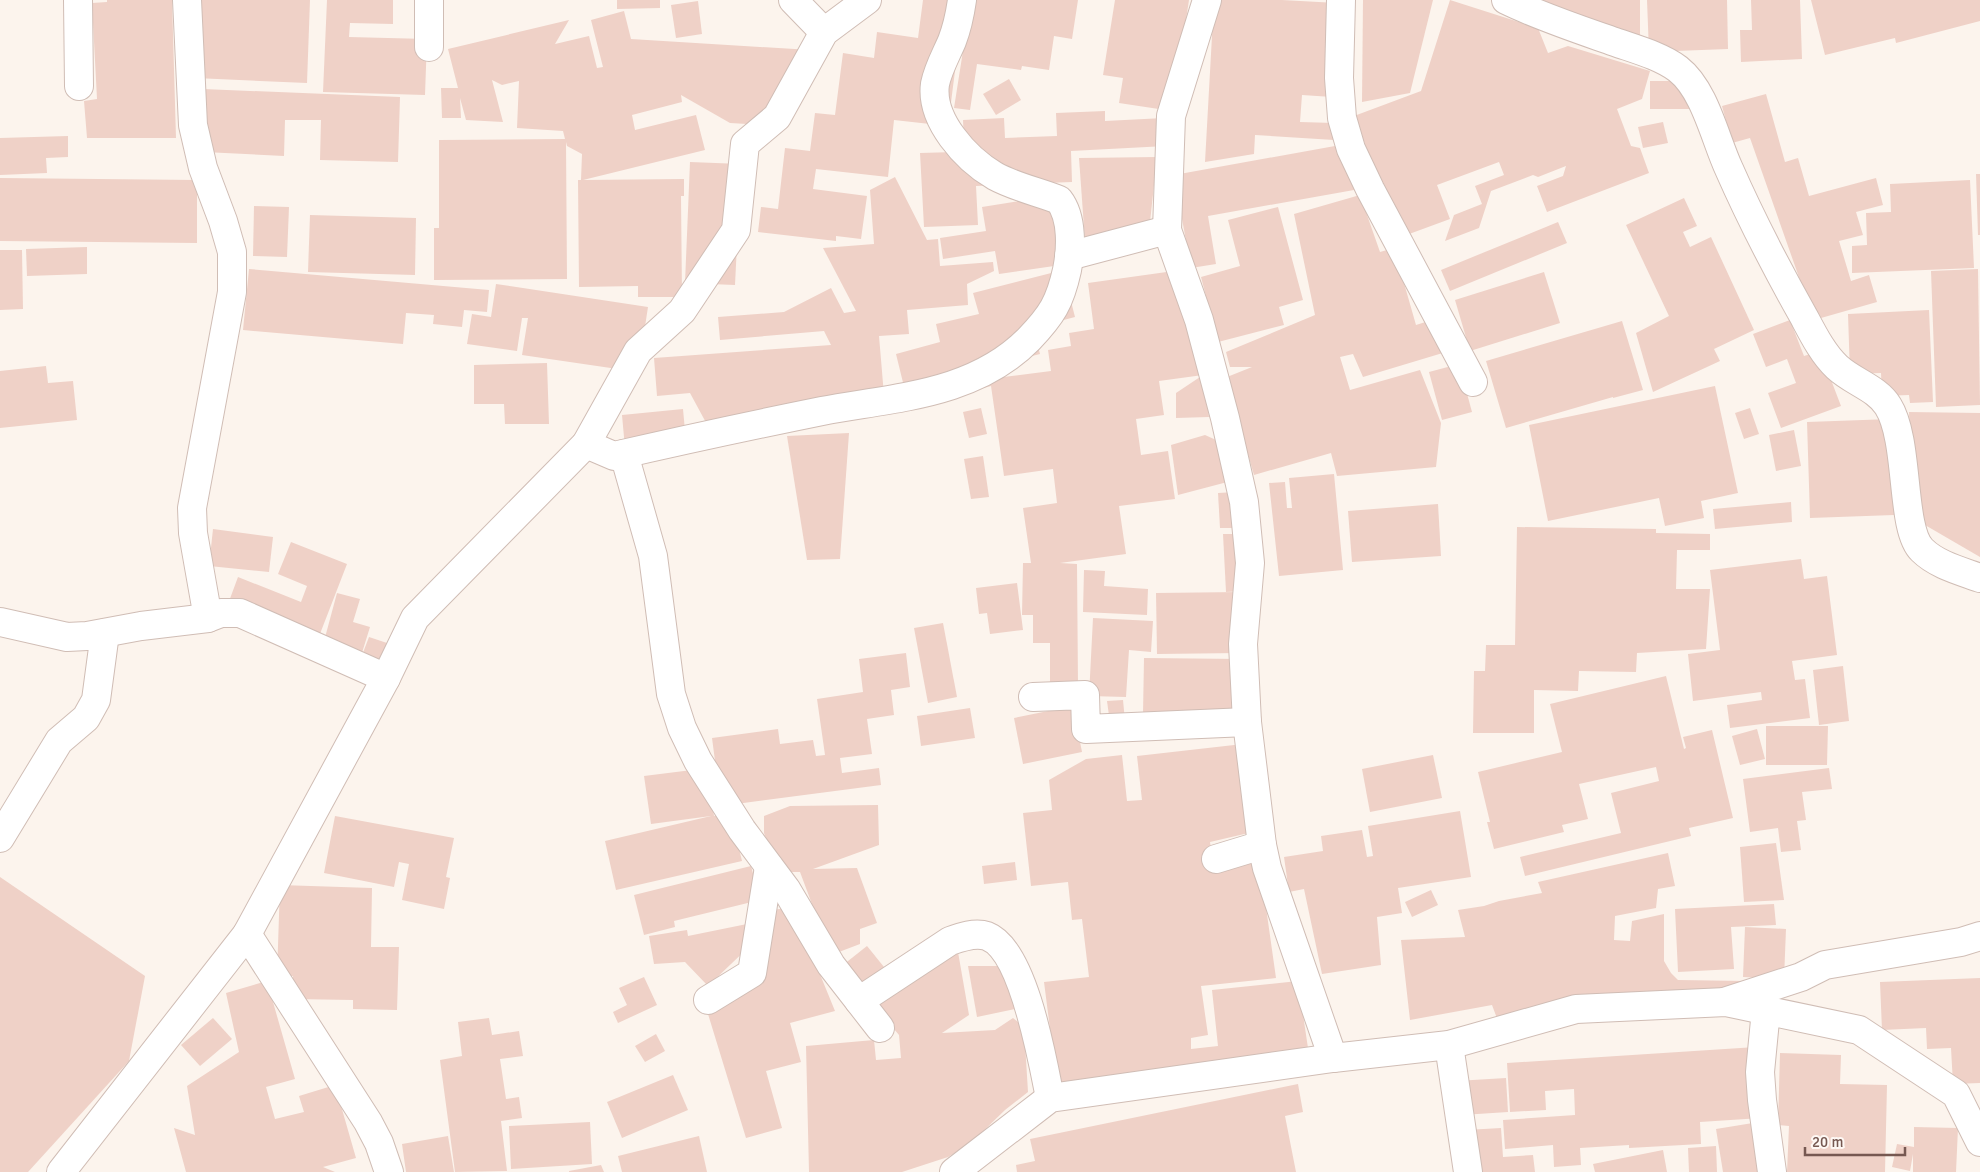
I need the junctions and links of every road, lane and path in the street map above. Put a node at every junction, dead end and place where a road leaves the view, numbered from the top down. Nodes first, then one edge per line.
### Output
1 (78, 0) edge
2 (187, 0) edge
3 (429, 0) edge
4 (793, 0) edge
5 (867, 0) edge
6 (962, 0) edge
7 (1207, 0) edge
8 (1341, 0) edge
9 (1506, 0) edge
10 (824, 32) junction
11 (430, 47) dead end
12 (79, 86) dead end
13 (1167, 230) junction
14 (1070, 256) junction
15 (1473, 382) dead end
16 (586, 444) junction
17 (624, 454) junction
18 (1980, 578) edge
19 (208, 618) junction
20 (0, 622) edge
21 (105, 633) junction
22 (386, 678) junction
23 (1033, 697) dead end
24 (1247, 722) junction
25 (0, 838) edge
26 (1262, 845) junction
27 (1216, 859) dead end
28 (769, 867) junction
29 (247, 934) junction
30 (1980, 936) edge
31 (708, 1000) dead end
32 (859, 1001) junction
33 (1726, 1002) junction
34 (1766, 1010) junction
35 (880, 1028) dead end
36 (1449, 1045) junction
37 (1333, 1058) junction
38 (1050, 1098) junction
39 (1980, 1142) edge
40 (61, 1172) edge
41 (389, 1172) edge
42 (954, 1172) edge
43 (1468, 1172) edge
44 (1772, 1172) edge

1 - 12 street
2 - 19 street
3 - 11 street
4 - 10 street
5 - 10 street
6 - 14 street
7 - 13 street
8 - 15 street
9 - 18 street
10 - 16 street
13 - 14 street
13 - 24 street
14 - 17 street
16 - 17 street
16 - 22 street
17 - 28 street
19 - 21 street
19 - 22 street
20 - 21 street
21 - 25 street
22 - 29 street
23 - 24 street
24 - 26 street
26 - 27 street
26 - 37 street
28 - 31 street
28 - 32 street
29 - 40 street
29 - 41 street
30 - 33 street
32 - 35 street
32 - 38 street
33 - 34 street
33 - 36 street
34 - 39 street
34 - 44 street
36 - 37 street
36 - 43 street
37 - 38 street
38 - 42 street

